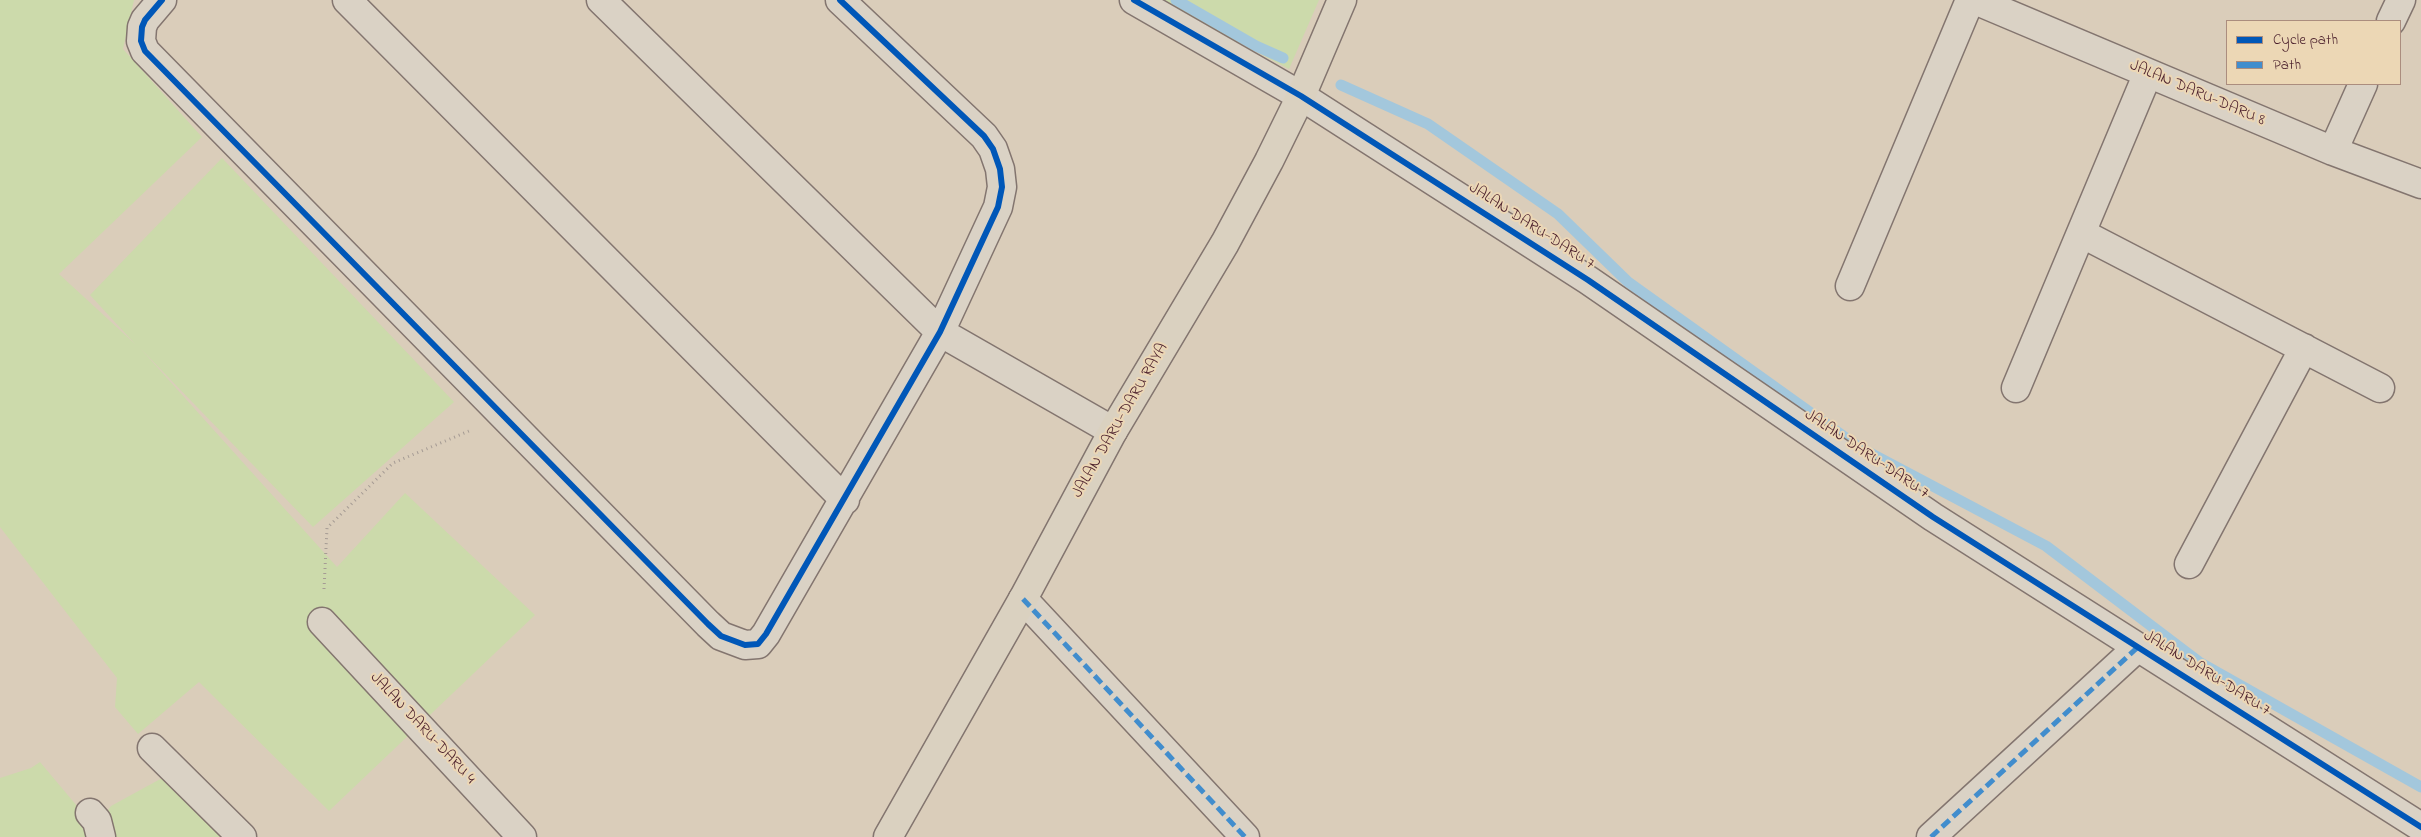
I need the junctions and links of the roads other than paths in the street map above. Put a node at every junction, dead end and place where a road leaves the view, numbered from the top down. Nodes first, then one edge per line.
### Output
1 (162, 0) edge
2 (347, 0) edge
3 (601, 0) edge
4 (840, 0) edge
5 (1134, 0) edge
6 (1342, 0) edge
7 (1970, 0) edge
8 (1975, 0) edge
9 (2401, 0) edge
10 (2391, 20) edge
11 (2148, 73) junction
12 (2363, 85) edge
13 (1301, 96) junction
14 (2333, 151) junction
15 (2421, 184) edge
16 (2081, 233) junction
17 (1850, 286) dead end
18 (940, 332) junction
19 (2304, 348) junction
20 (2016, 388) dead end
21 (2380, 388) dead end
22 (1113, 431) junction
23 (845, 500) junction
24 (2189, 564) dead end
25 (1023, 599) junction
26 (322, 622) road end
27 (2138, 647) junction
28 (152, 748) dead end
29 (2421, 827) edge
30 (242, 837) edge
31 (522, 837) edge
32 (888, 837) edge
33 (1245, 837) edge
34 (1931, 837) edge

1 - 23 street
2 - 23 street
3 - 18 street
4 - 18 street
5 - 13 street, JALAN DARU-DARU 7
6 - 13 main road, JALAN DARU-DARU RAYA
7 - 17 street
8 - 11 street, JALAN DARU-DARU 8
9 - 10 street
11 - 14 street, JALAN DARU-DARU 8
11 - 16 street
12 - 14 street
13 - 22 main road, JALAN DARU-DARU RAYA
13 - 27 street, JALAN DARU-DARU 7
14 - 15 street, JALAN DARU-DARU 8
16 - 19 street
16 - 20 street
18 - 22 street
18 - 23 street
19 - 21 street
19 - 24 street
22 - 25 main road, JALAN DARU-DARU RAYA
25 - 32 main road, JALAN DARU-DARU RAYA
25 - 33 street
26 - 31 street, JALAN DARU-DARU 4
27 - 29 street, JALAN DARU-DARU 7
27 - 34 street
28 - 30 street

